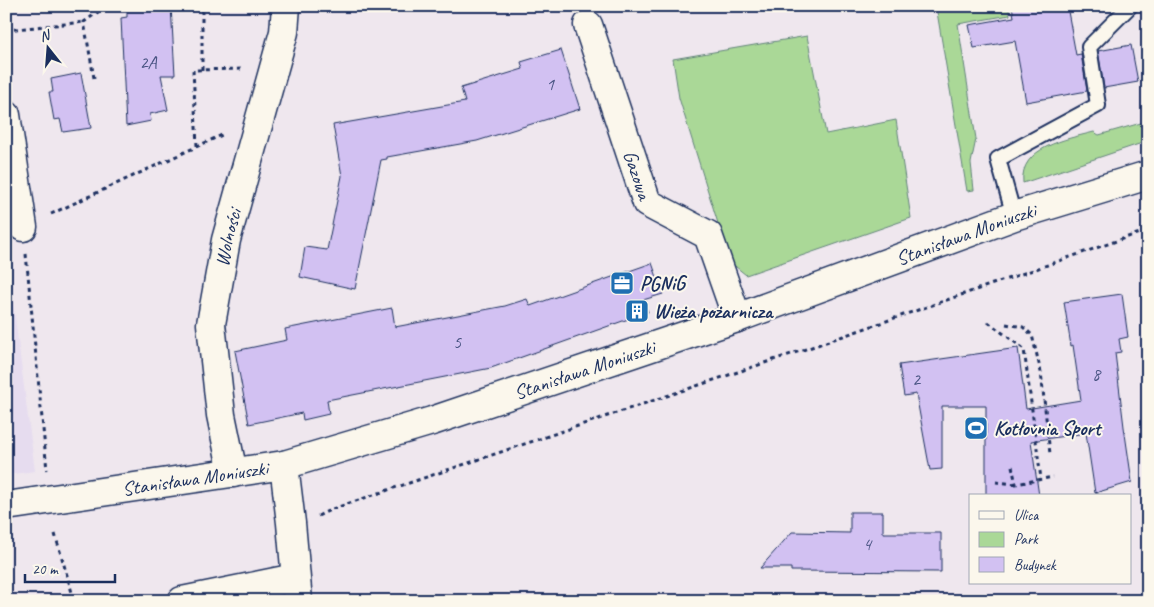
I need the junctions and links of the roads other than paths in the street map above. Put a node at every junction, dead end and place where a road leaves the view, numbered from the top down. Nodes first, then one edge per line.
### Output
1 (286, 6) edge
2 (1130, 6) edge
3 (588, 26) dead end
4 (6, 115) edge
5 (1148, 175) edge
6 (1014, 216) junction
7 (23, 227) road end
8 (737, 318) junction
9 (284, 465) junction
10 (233, 473) junction
11 (6, 506) edge
12 (296, 589) edge
13 (182, 601) edge

1 - 10 street, Wolności
2 - 6 lane
3 - 8 street, Gazowa
4 - 7 street
5 - 6 street, Stanisława Moniuszki
6 - 8 street, Stanisława Moniuszki
8 - 9 street, Stanisława Moniuszki
9 - 10 street, Stanisława Moniuszki
9 - 12 street
10 - 11 street, Stanisława Moniuszki
12 - 13 street

